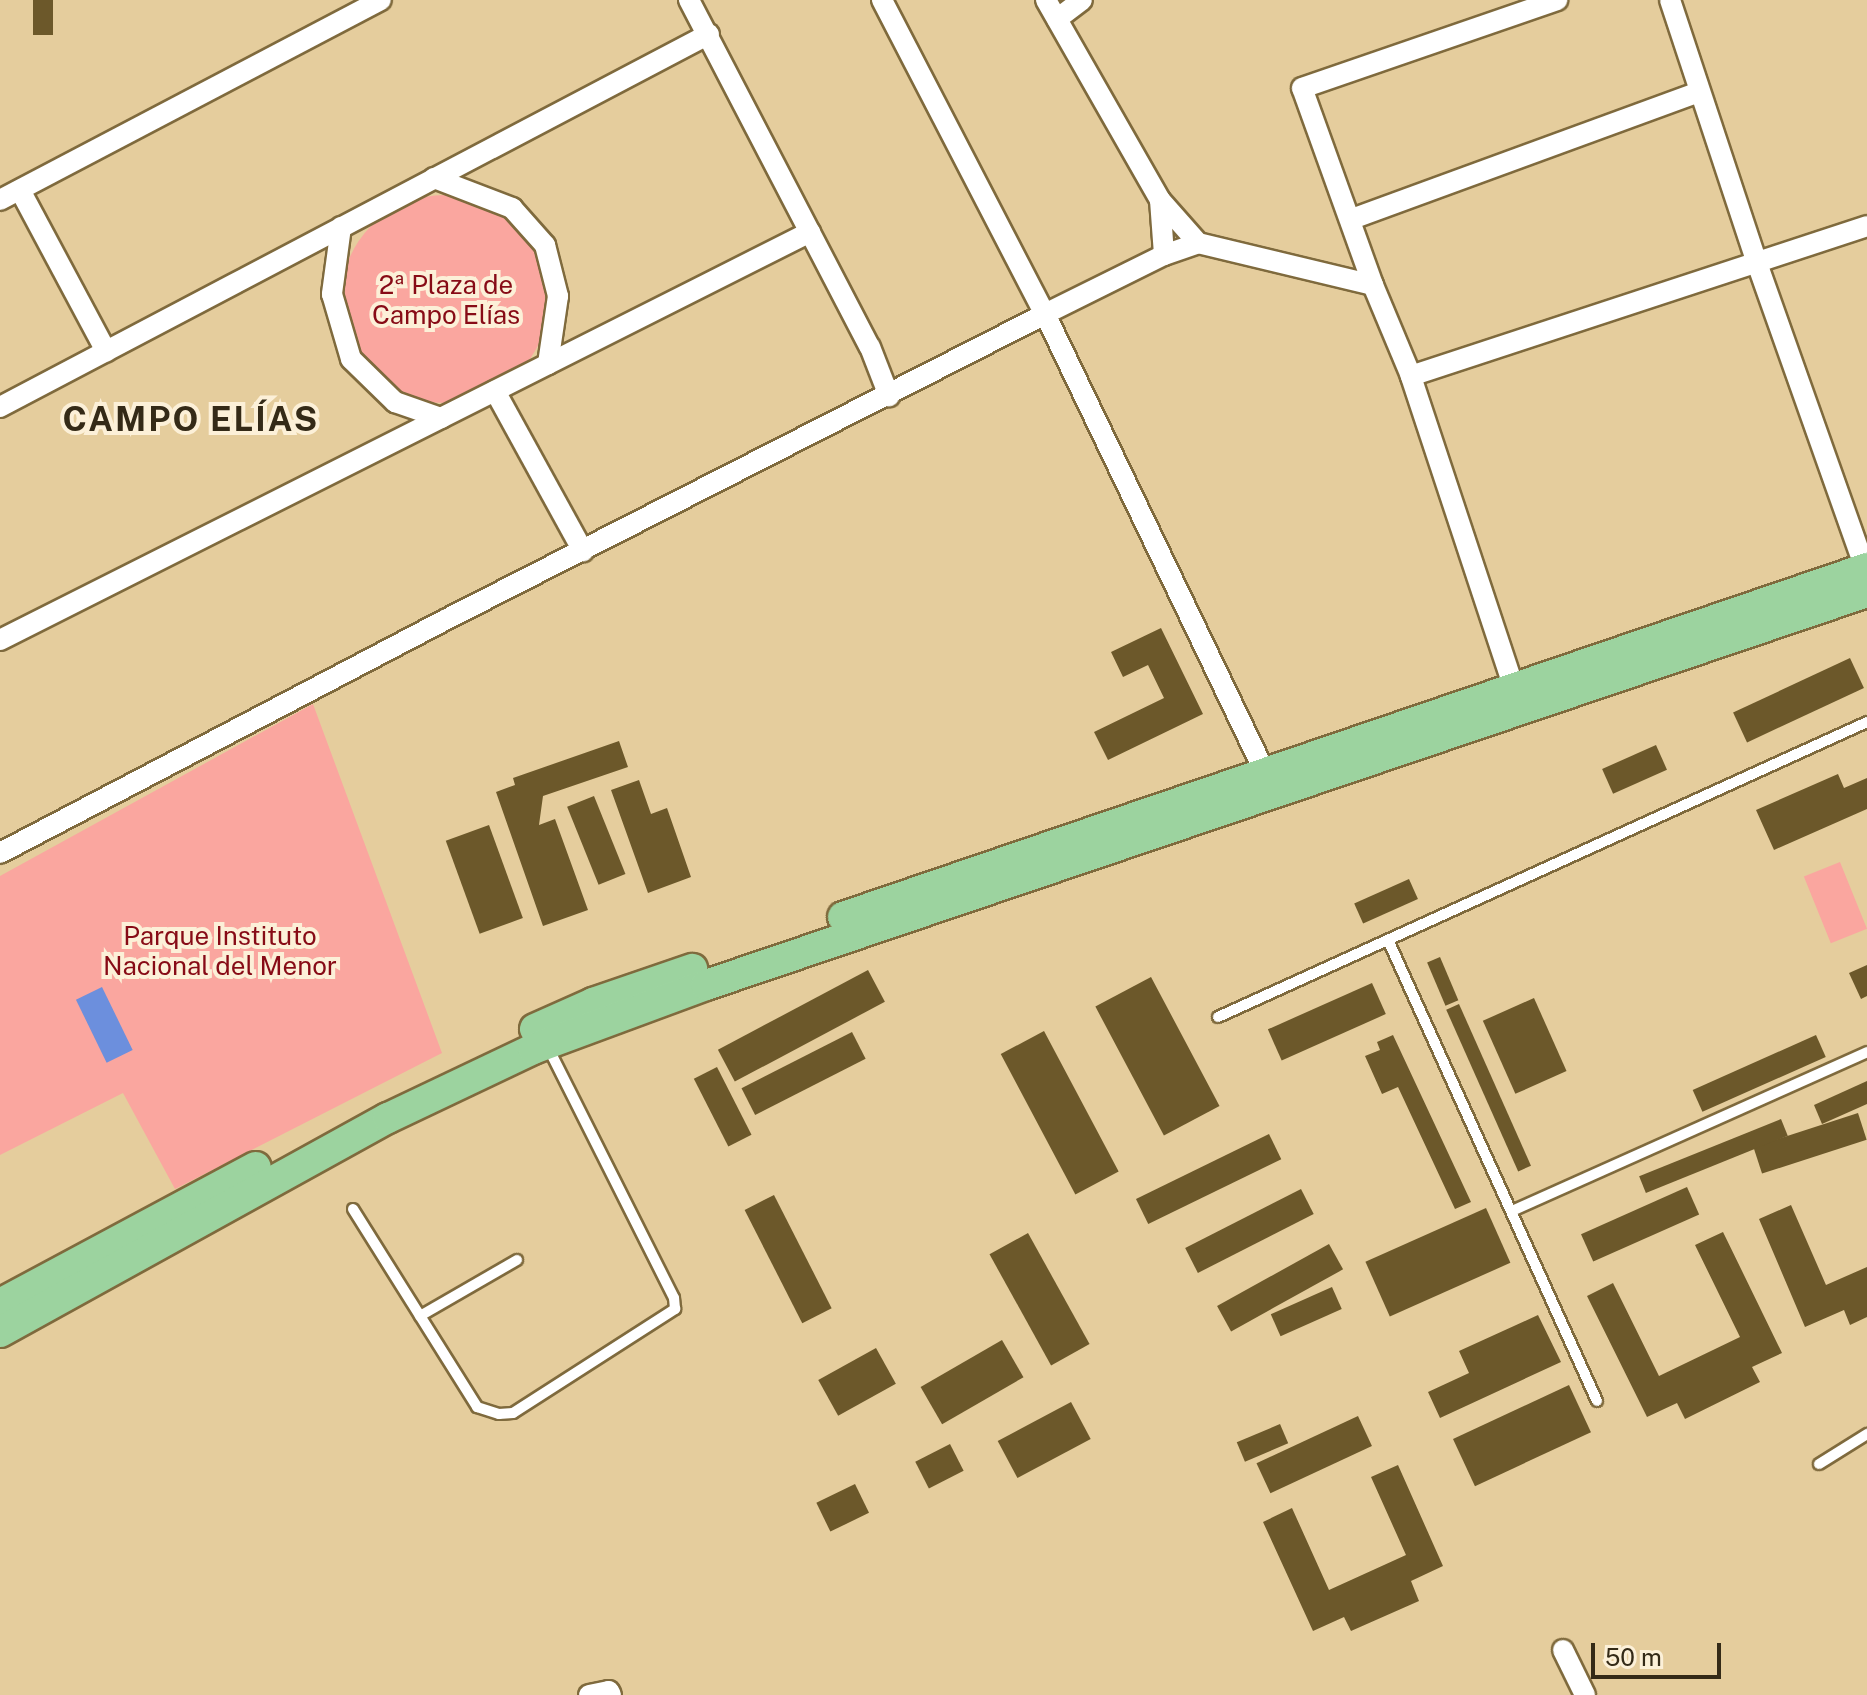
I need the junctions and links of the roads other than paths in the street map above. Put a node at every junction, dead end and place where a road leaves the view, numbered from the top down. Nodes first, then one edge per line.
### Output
1 (381, 0) edge
2 (689, 0) edge
3 (882, 0) edge
4 (1046, 0) edge
5 (1082, 0) edge
6 (1557, 0) edge
7 (1670, 0) edge
8 (1057, 19) junction
9 (709, 34) junction
10 (1699, 92) junction
11 (434, 178) junction
12 (20, 190) junction
13 (0, 200) edge
14 (1160, 200) junction
15 (1352, 219) junction
16 (1867, 226) edge
17 (341, 227) junction
18 (810, 232) junction
19 (1198, 243) junction
20 (1164, 255) junction
21 (1757, 263) junction
22 (1373, 285) junction
23 (1045, 314) junction
24 (106, 351) junction
25 (548, 364) junction
26 (1411, 376) junction
27 (495, 391) junction
28 (889, 396) junction
29 (0, 407) edge
30 (441, 418) junction
31 (583, 551) junction
32 (1866, 576) edge
33 (0, 640) edge
34 (1515, 691) junction
35 (1867, 722) edge
36 (1270, 783) junction
37 (1, 849) edge
38 (1388, 940) junction
39 (1218, 1017) dead end
40 (546, 1045) junction
41 (1867, 1052) edge
42 (353, 1209) dead end
43 (1512, 1211) junction
44 (517, 1260) dead end
45 (0, 1304) edge
46 (420, 1316) junction
47 (0, 1332) edge
48 (1597, 1401) dead end
49 (1867, 1434) edge
50 (1819, 1464) dead end
51 (1563, 1650) dead end
52 (589, 1695) edge
53 (611, 1695) edge
54 (1585, 1695) edge

1 - 12 street
2 - 9 street
3 - 23 street
4 - 8 street
5 - 8 street
6 - 15 street
7 - 10 street
8 - 14 street
9 - 11 street
9 - 18 street
10 - 15 street
10 - 21 street
11 - 17 street
11 - 25 street
12 - 13 street
12 - 24 street
14 - 19 street
14 - 20 street
15 - 22 street
16 - 21 street
17 - 24 street
17 - 30 street
18 - 25 street
18 - 28 street
19 - 20 street
19 - 22 street
20 - 23 street
21 - 26 street
21 - 32 street
22 - 26 street
23 - 28 street
23 - 36 street
24 - 29 street
25 - 27 street
26 - 34 street
27 - 30 street
27 - 31 street
28 - 31 street
30 - 33 street
31 - 37 street
32 - 34 main road
32 - 36 main road
34 - 36 main road
35 - 38 lane
36 - 40 main road
36 - 45 main road
38 - 39 lane
38 - 43 lane
40 - 46 lane
40 - 47 main road
41 - 43 lane
42 - 46 lane
43 - 48 lane
44 - 46 lane
49 - 50 lane
51 - 54 street
52 - 53 street

